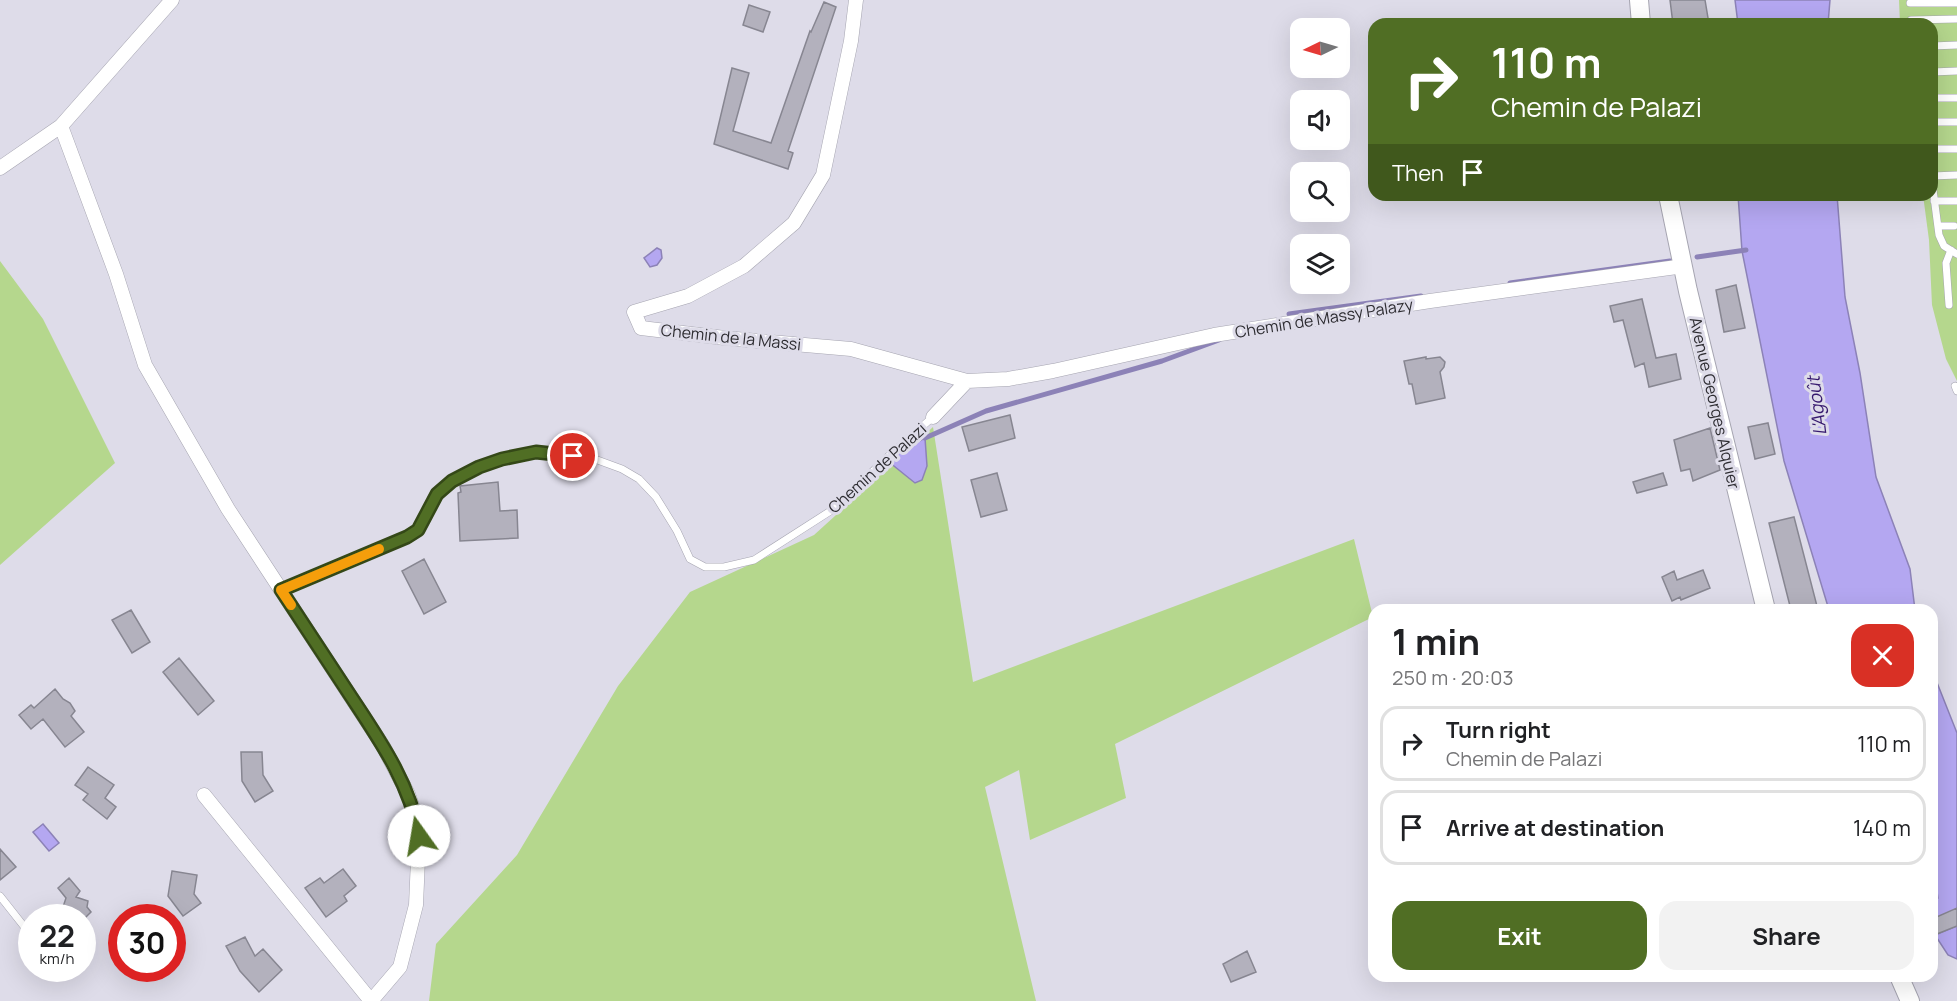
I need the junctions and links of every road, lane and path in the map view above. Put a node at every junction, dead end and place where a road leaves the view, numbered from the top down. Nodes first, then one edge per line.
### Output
1 (172, 0) edge
2 (856, 0) edge
3 (1639, 0) edge
4 (1910, 2) edge
5 (1957, 3) edge
6 (1640, 18) edge
7 (1911, 18) edge
8 (1957, 20) edge
9 (1938, 21) edge
10 (1957, 45) edge
11 (1938, 46) edge
12 (1957, 71) edge
13 (1938, 72) edge
14 (1938, 98) edge
15 (1957, 98) edge
16 (1938, 122) edge
17 (1957, 122) edge
18 (61, 126) junction
19 (1938, 149) edge
20 (1957, 149) edge
21 (6, 164) edge
22 (1957, 175) edge
23 (1938, 176) edge
24 (1669, 201) edge
25 (1934, 201) joint
26 (1957, 201) edge
27 (1938, 226) junction
28 (1954, 226) dead end
29 (1954, 252) edge
30 (1684, 266) junction
31 (1949, 305) dead end
32 (967, 381) junction
33 (933, 417) joint
34 (281, 590) junction
35 (1765, 604) edge
36 (204, 795) dead end
37 (0, 896) edge
38 (18, 919) edge
39 (1902, 982) edge
40 (371, 1001) edge
41 (1911, 1001) edge

1 - 18 street
2 - 32 street, Chemin de la Massi
3 - 6 main road
4 - 5 lane
4 - 7 lane
8 - 9 lane
10 - 11 lane
12 - 13 lane
14 - 15 lane
16 - 17 lane
18 - 21 street
18 - 34 street
19 - 20 lane
22 - 23 lane
24 - 30 main road, Avenue Georges Alquier
25 - 26 lane
25 - 27 lane
27 - 28 lane
27 - 29 lane
29 - 31 lane
30 - 32 street, Chemin de Massy Palazy
30 - 35 main road, Avenue Georges Alquier
32 - 33 street
33 - 34 lane, Chemin de Palazi
34 - 40 street
36 - 40 street
37 - 38 lane
39 - 41 main road

